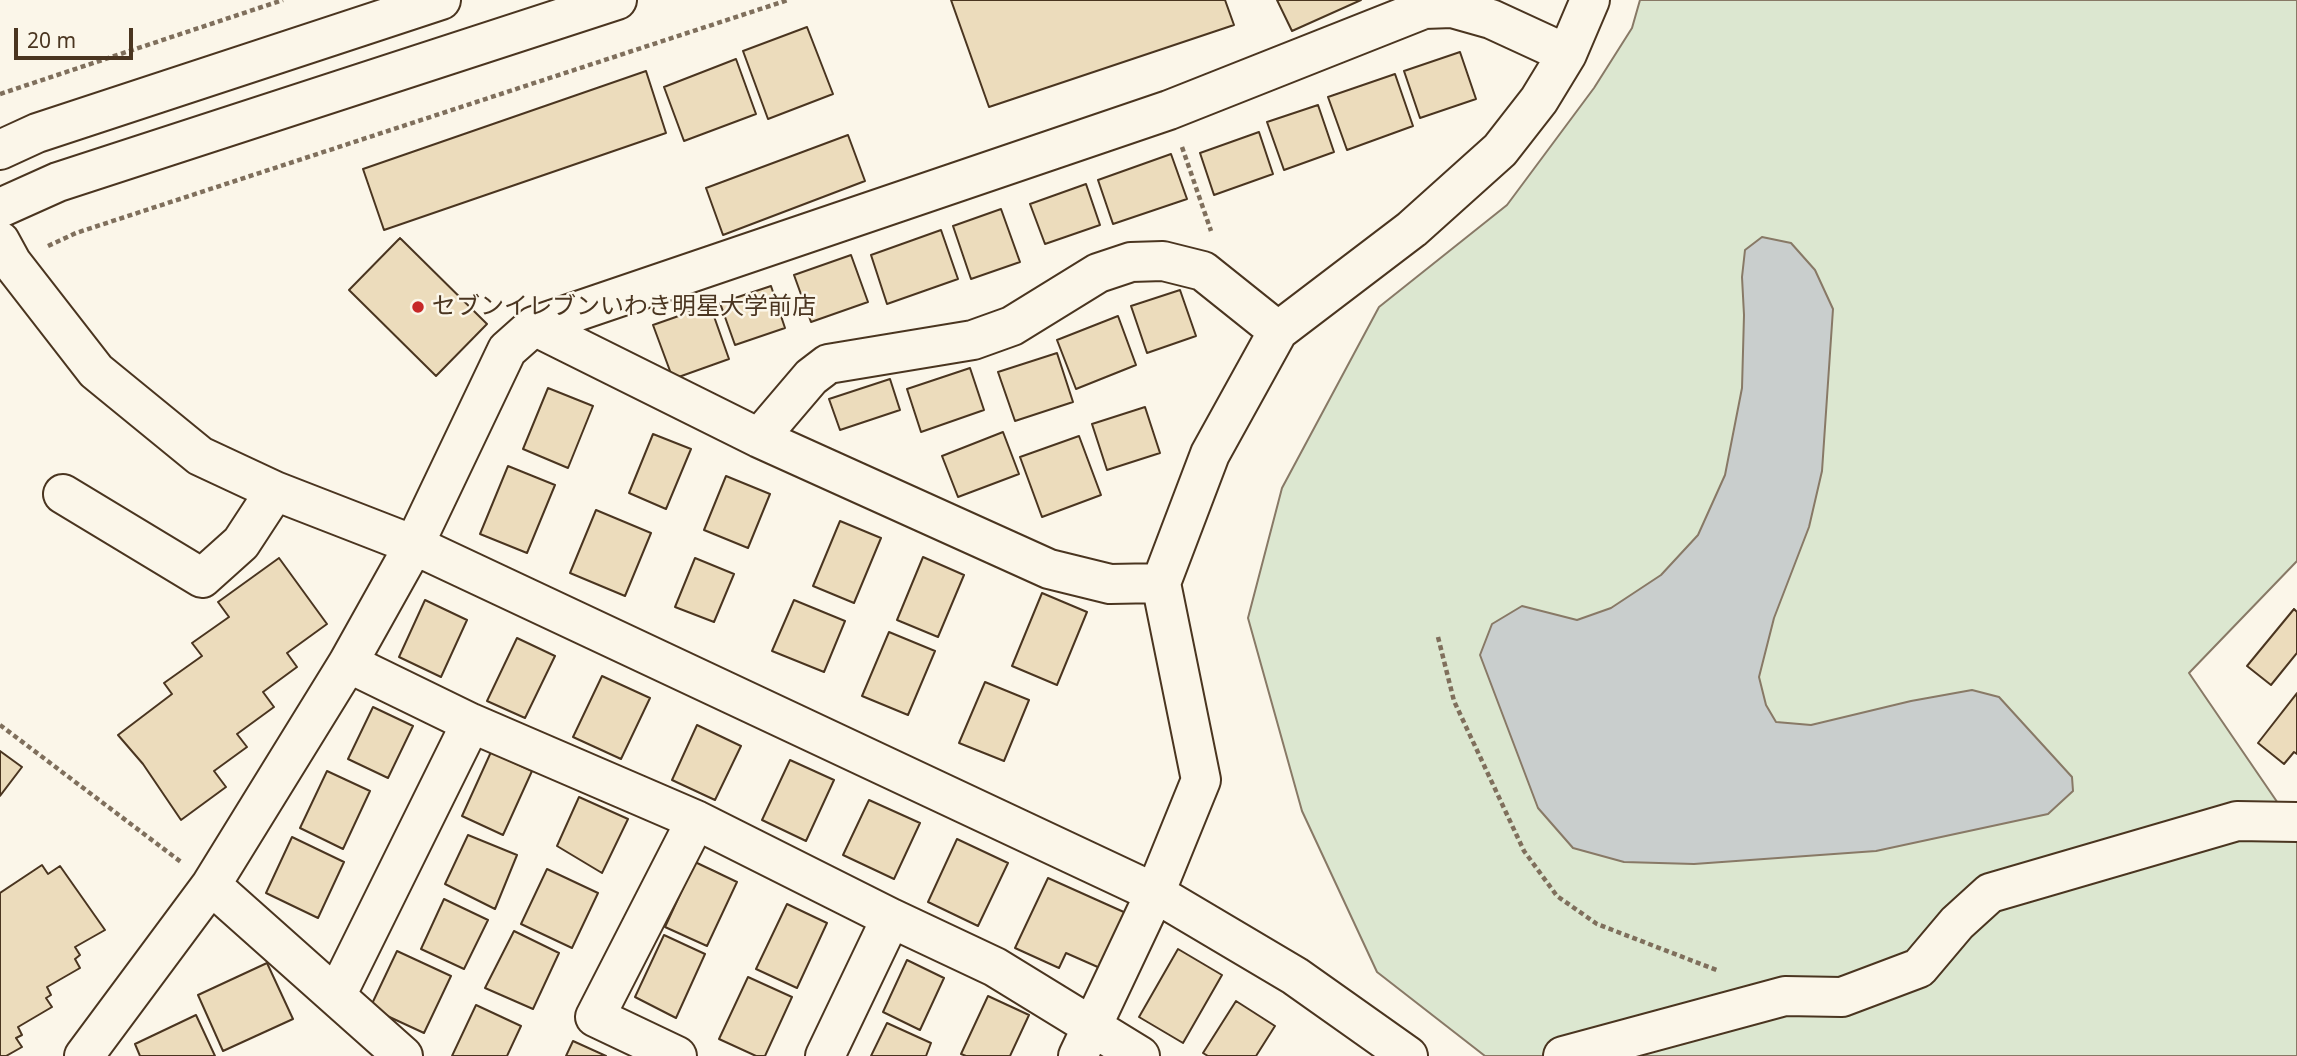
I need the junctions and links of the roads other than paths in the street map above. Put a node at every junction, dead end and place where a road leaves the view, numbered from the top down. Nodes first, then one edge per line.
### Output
1 (441, 0) edge
2 (617, 0) edge
3 (1590, 0) edge
4 (1567, 54) junction
5 (0, 150) edge
6 (0, 208) edge
7 (6, 252) edge
8 (534, 326) junction
9 (1278, 331) junction
10 (759, 438) junction
11 (275, 491) junction
12 (63, 494) dead end
13 (415, 545) junction
14 (1161, 583) junction
15 (348, 663) junction
16 (471, 723) junction
17 (696, 820) junction
18 (2297, 822) edge
19 (211, 884) junction
20 (1155, 892) junction
21 (891, 918) junction
22 (336, 996) junction
23 (1085, 1041) edge
24 (84, 1056) edge
25 (403, 1056) edge
26 (677, 1056) edge
27 (825, 1056) edge
28 (1140, 1056) edge
29 (1408, 1056) edge
30 (1563, 1056) edge

1 - 5 street
2 - 6 street
3 - 4 street
4 - 8 street
4 - 9 street
7 - 11 street
8 - 10 street
8 - 13 street
9 - 10 street
9 - 14 street
10 - 14 street
11 - 12 street
11 - 13 street
13 - 15 street
13 - 20 street
14 - 20 street
15 - 16 street
15 - 19 street
16 - 17 street
16 - 22 street
17 - 21 street
17 - 26 street
18 - 30 street
19 - 22 street
19 - 24 street
20 - 23 street
20 - 29 street
21 - 23 street
21 - 27 street
22 - 25 street
23 - 28 street

